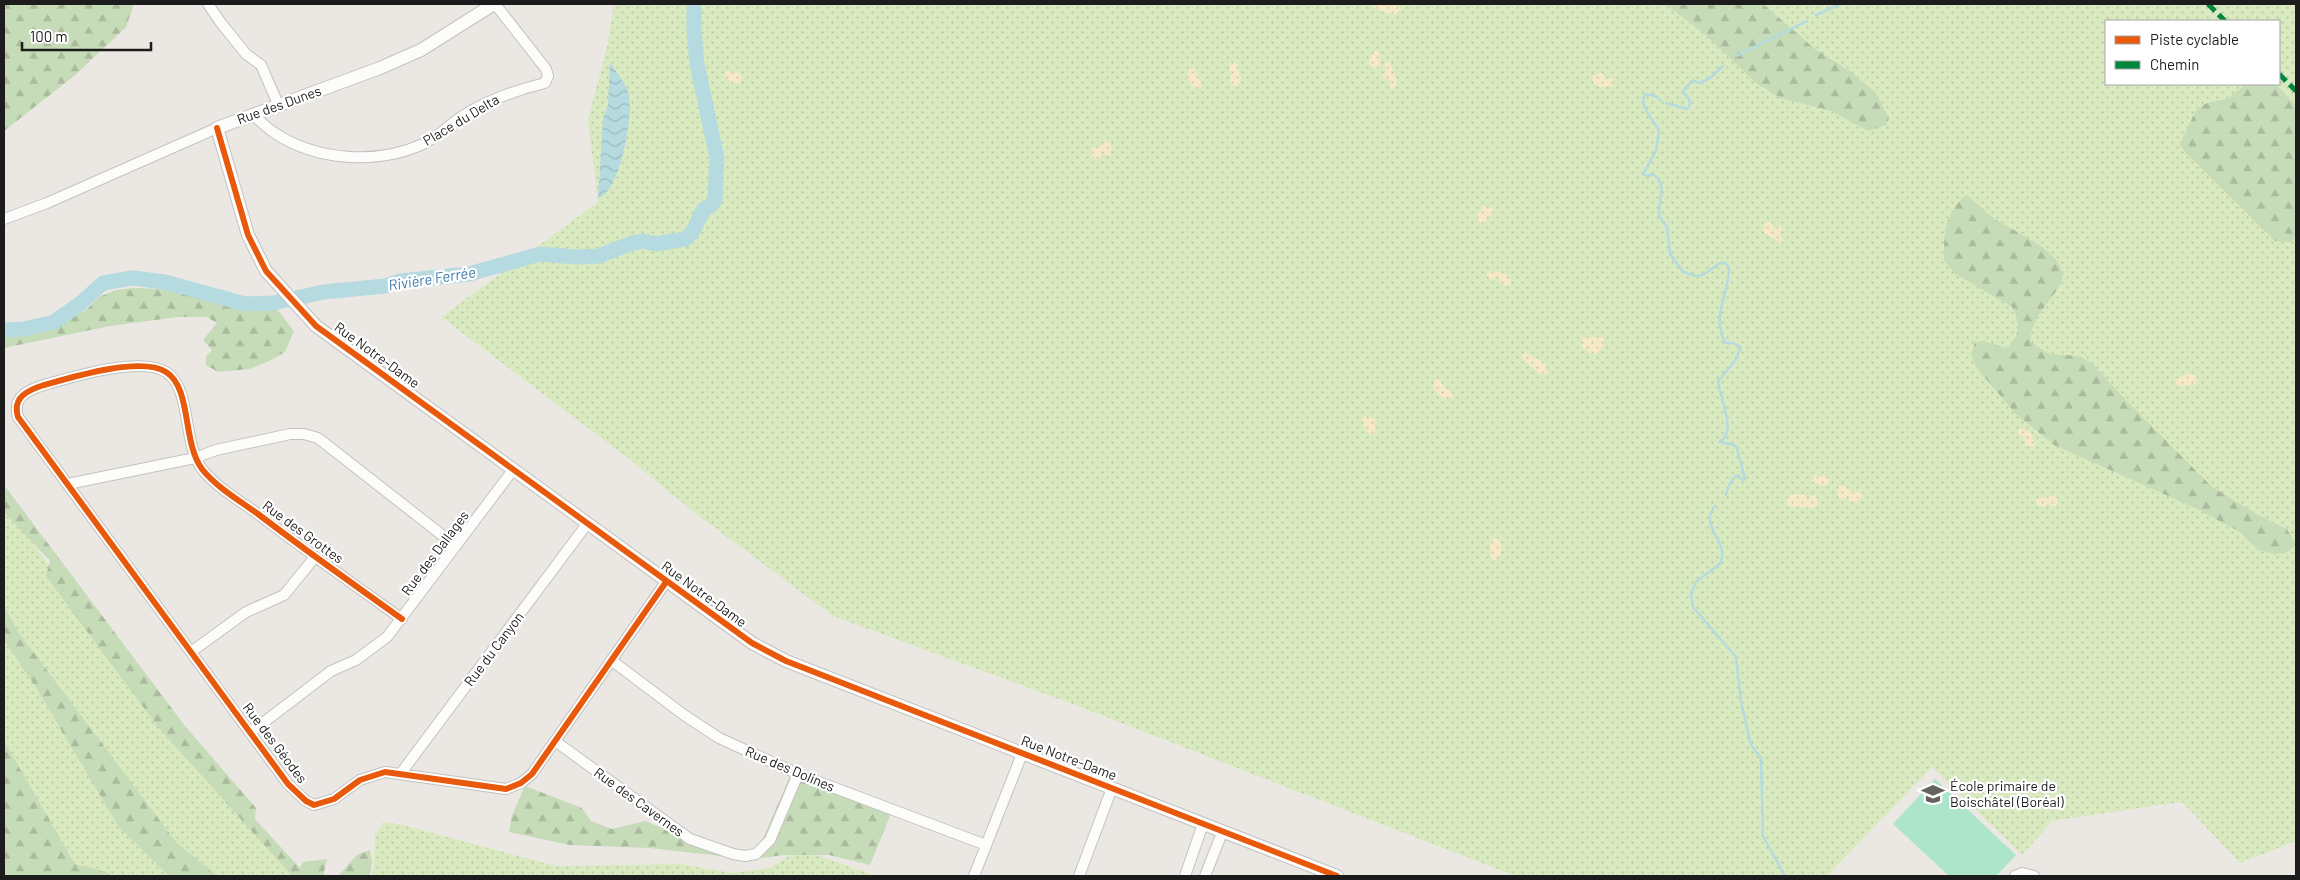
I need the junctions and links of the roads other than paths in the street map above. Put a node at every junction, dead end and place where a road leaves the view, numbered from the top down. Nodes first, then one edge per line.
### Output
1 (208, 4) edge
2 (495, 4) edge
3 (278, 104) junction
4 (253, 115) junction
5 (217, 128) junction
6 (4, 219) edge
7 (195, 458) junction
8 (513, 470) junction
9 (68, 484) junction
10 (587, 524) junction
11 (456, 546) junction
12 (315, 557) junction
13 (666, 582) junction
14 (402, 619) junction
15 (190, 652) junction
16 (611, 660) junction
17 (251, 732) junction
18 (555, 741) junction
19 (1022, 754) junction
20 (401, 773) junction
21 (798, 774) junction
22 (1112, 788) junction
23 (1203, 824) junction
24 (1222, 833) junction
25 (986, 846) junction
26 (1315, 872) edge
27 (2018, 874) edge
28 (974, 876) edge
29 (1079, 876) edge
30 (1185, 876) edge
31 (1204, 876) edge
32 (1337, 876) edge
33 (2034, 876) edge

1 - 3 street
2 - 3 street, Rue des Dunes
2 - 4 street, Place du Delta
3 - 4 street, Rue des Dunes
4 - 5 street, Rue des Dunes
5 - 6 street, Rue des Dunes
5 - 8 street, Rue Notre-Dame
7 - 9 street
7 - 9 street, Rue des Géodes
7 - 11 street
7 - 12 street, Rue des Grottes
8 - 10 street, Rue Notre-Dame
8 - 11 street, Rue des Dallages
9 - 15 street, Rue des Géodes
10 - 13 street, Rue Notre-Dame
10 - 20 street, Rue du Canyon
11 - 14 street, Rue des Dallages
12 - 14 street, Rue des Grottes
12 - 15 street
13 - 16 street, Rue des Géodes
13 - 19 street, Rue Notre-Dame
14 - 17 street, Rue des Dallages
15 - 17 street, Rue des Géodes
16 - 18 street, Rue des Géodes
16 - 21 street, Rue des Dolines
17 - 20 street, Rue des Géodes
18 - 20 street, Rue des Géodes
18 - 21 street, Rue des Cavernes
19 - 22 street, Rue Notre-Dame
19 - 25 street
21 - 25 street, Rue des Dolines
22 - 23 street, Rue Notre-Dame
22 - 29 street
23 - 24 street, Rue Notre-Dame
23 - 30 street
24 - 26 street, Rue Notre-Dame
24 - 31 street
25 - 28 street
26 - 32 street, Rue Notre-Dame
27 - 33 street

